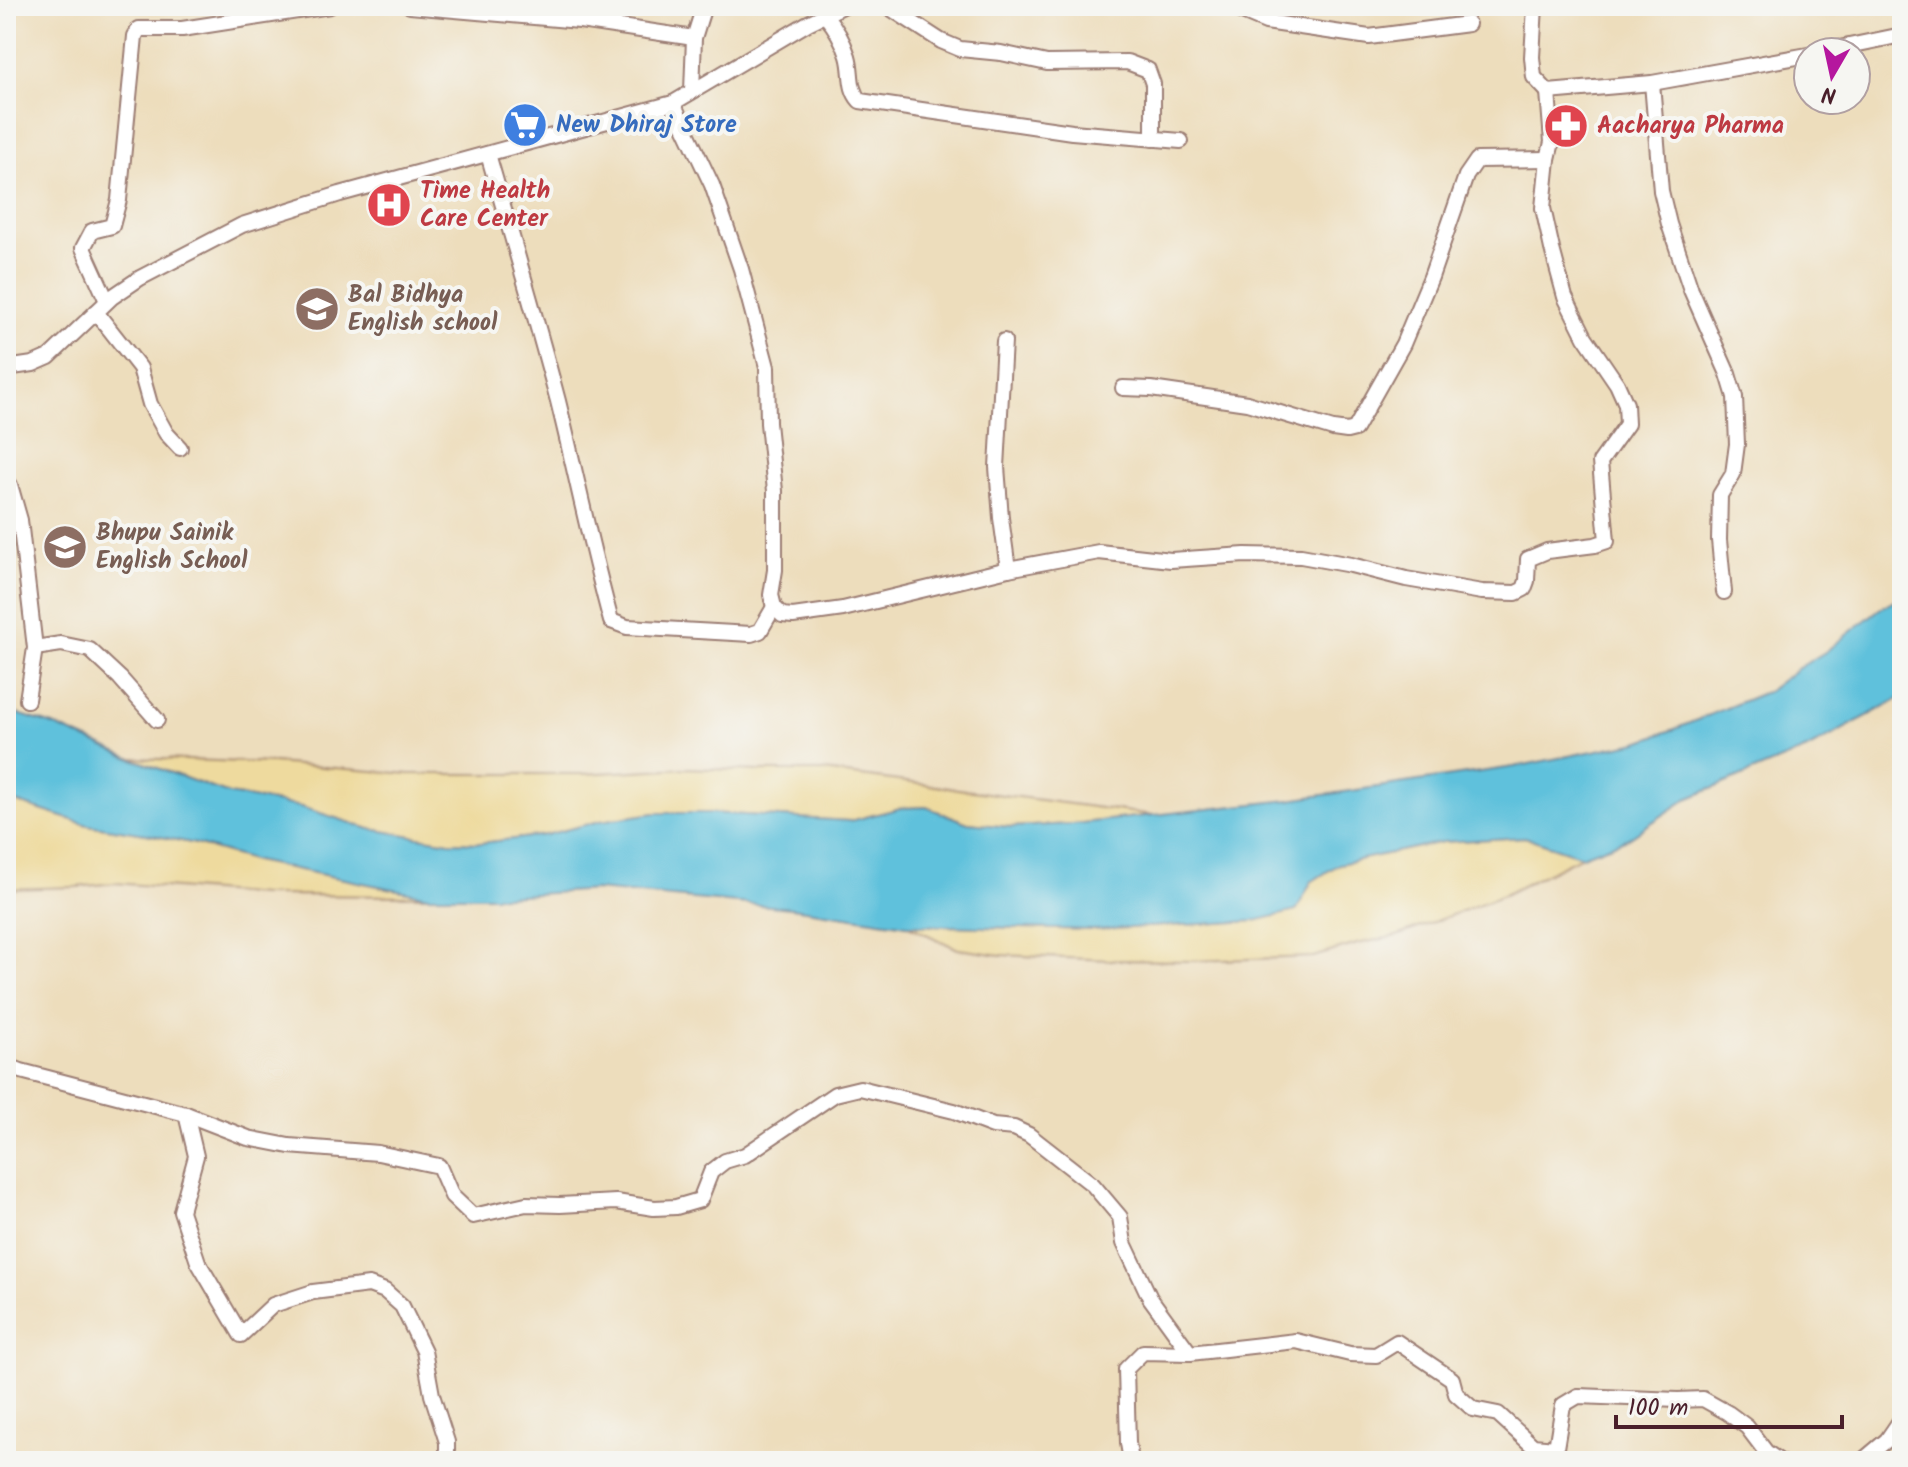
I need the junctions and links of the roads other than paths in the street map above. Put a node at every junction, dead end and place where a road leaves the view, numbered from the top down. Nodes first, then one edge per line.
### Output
1 (330, 6) edge
2 (410, 6) edge
3 (704, 6) edge
4 (843, 6) edge
5 (887, 6) edge
6 (1228, 6) edge
7 (1535, 6) edge
8 (825, 15) junction
9 (1468, 24) dead end
10 (1902, 35) edge
11 (694, 38) junction
12 (1872, 41) edge
13 (1792, 58) edge
14 (1652, 83) junction
15 (692, 91) junction
16 (1548, 92) junction
17 (673, 103) junction
18 (1153, 139) junction
19 (1181, 141) dead end
20 (488, 154) junction
21 (1548, 159) junction
22 (102, 306) junction
23 (1004, 341) dead end
24 (6, 368) edge
25 (1123, 388) dead end
26 (180, 448) dead end
27 (6, 480) edge
28 (1008, 569) junction
29 (1724, 592) dead end
30 (774, 607) junction
31 (35, 648) junction
32 (27, 700) dead end
33 (157, 720) dead end
34 (6, 1065) edge
35 (186, 1114) junction
36 (1190, 1353) junction
37 (1902, 1418) edge
38 (1556, 1454) edge
39 (447, 1461) edge
40 (1131, 1461) edge
41 (1779, 1461) edge
42 (1862, 1461) edge

1 - 22 street
2 - 11 street
3 - 11 street
4 - 8 street
5 - 18 street
6 - 9 street
7 - 16 street
8 - 15 street
8 - 18 street
10 - 12 street
11 - 15 street
13 - 14 street
14 - 16 street
14 - 29 street
15 - 17 street
16 - 21 street
17 - 20 street
17 - 30 street
18 - 19 street
20 - 22 street
20 - 30 street
21 - 25 street
21 - 28 street
22 - 24 street
22 - 26 street
23 - 28 street
27 - 31 street
28 - 30 street
31 - 32 street
31 - 33 street
34 - 35 street
35 - 36 street
35 - 39 street
36 - 38 street
36 - 40 street
37 - 42 street
38 - 41 street

